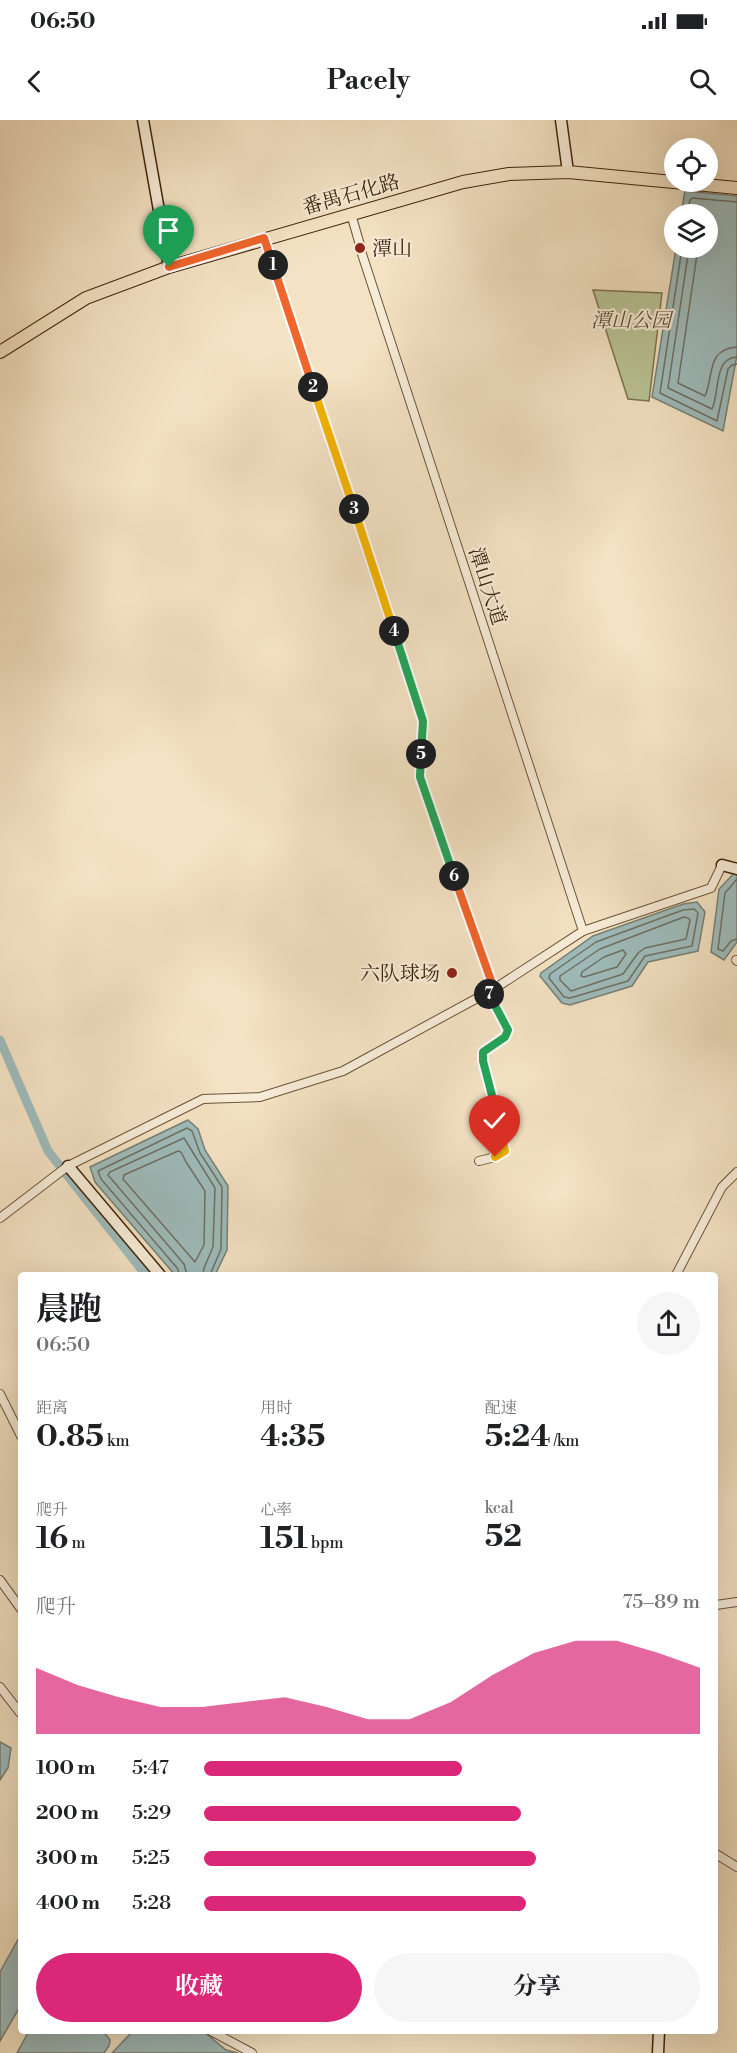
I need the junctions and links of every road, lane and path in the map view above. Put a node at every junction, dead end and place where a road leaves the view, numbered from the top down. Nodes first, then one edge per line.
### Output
1 (143, 120) edge
2 (561, 120) edge
3 (568, 172) junction
4 (737, 188) edge
5 (351, 214) junction
6 (264, 238) junction
7 (169, 267) junction
8 (0, 352) edge
9 (722, 865) joint
10 (737, 869) edge
11 (583, 931) junction
12 (491, 991) junction
13 (479, 1161) dead end
14 (68, 1166) junction
15 (737, 1172) edge
16 (0, 1218) edge
17 (157, 1272) edge
18 (678, 1272) edge
19 (0, 1394) edge
20 (18, 1430) edge
21 (0, 1580) edge
22 (737, 1602) edge
23 (18, 1605) edge
24 (718, 1605) edge
25 (0, 1686) edge
26 (18, 1710) edge
27 (718, 1855) edge
28 (737, 1867) edge
29 (217, 2034) edge
30 (660, 2034) edge
31 (252, 2053) edge
32 (658, 2053) edge

1 - 7 street
2 - 3 street
3 - 4 main road, 番禺石化路
3 - 5 main road, 番禺石化路
5 - 6 main road, 番禺石化路
5 - 11 street, 潭山大道
6 - 7 main road, 番禺石化路
6 - 12 street
7 - 8 main road, 番禺石化路
9 - 10 street
9 - 11 street
11 - 12 street
12 - 13 street
12 - 14 street
14 - 16 street
14 - 17 street
15 - 18 street
19 - 20 street
21 - 23 street
22 - 24 street
25 - 26 street
27 - 28 street
29 - 31 street
30 - 32 street

